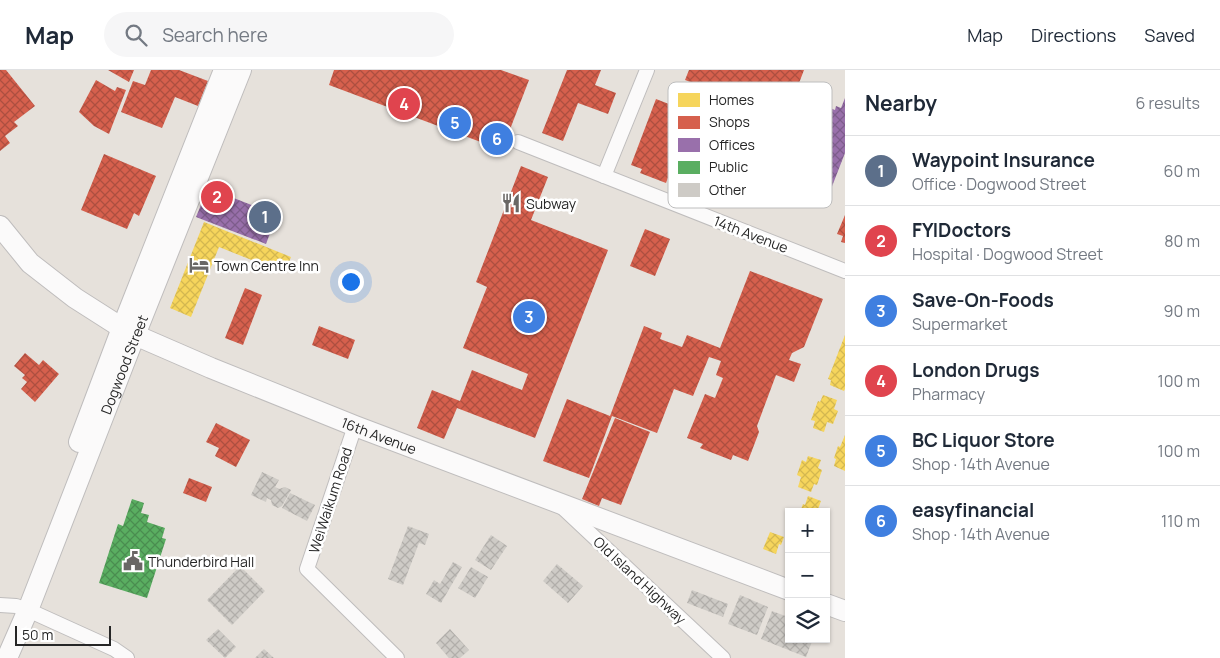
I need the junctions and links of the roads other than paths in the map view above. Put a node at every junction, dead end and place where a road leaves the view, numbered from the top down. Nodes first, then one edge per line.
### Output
1 (224, 70) edge
2 (241, 70) edge
3 (647, 70) edge
4 (518, 142) dead end
5 (604, 176) junction
6 (668, 201) edge
7 (685, 208) edge
8 (0, 226) edge
9 (845, 271) edge
10 (129, 332) junction
11 (355, 426) junction
12 (557, 502) junction
13 (785, 588) edge
14 (15, 607) edge
15 (0, 644) edge
16 (8, 658) edge
17 (127, 658) edge
18 (397, 658) edge
19 (723, 658) edge

1 - 10 main road, Dogwood Street
2 - 10 main road, Dogwood Street
3 - 5 street
4 - 5 street, 14th Avenue
5 - 6 street, 14th Avenue
7 - 9 street, 14th Avenue
8 - 10 main road, 16th Avenue
10 - 11 main road, 16th Avenue
10 - 14 main road, Dogwood Street
11 - 12 main road, 16th Avenue
11 - 18 street, WeiWaikum Road
12 - 13 main road, 16th Avenue
12 - 19 street, Old Island Highway
14 - 15 main road, Dogwood Street
14 - 16 main road, Dogwood Street
14 - 17 street

